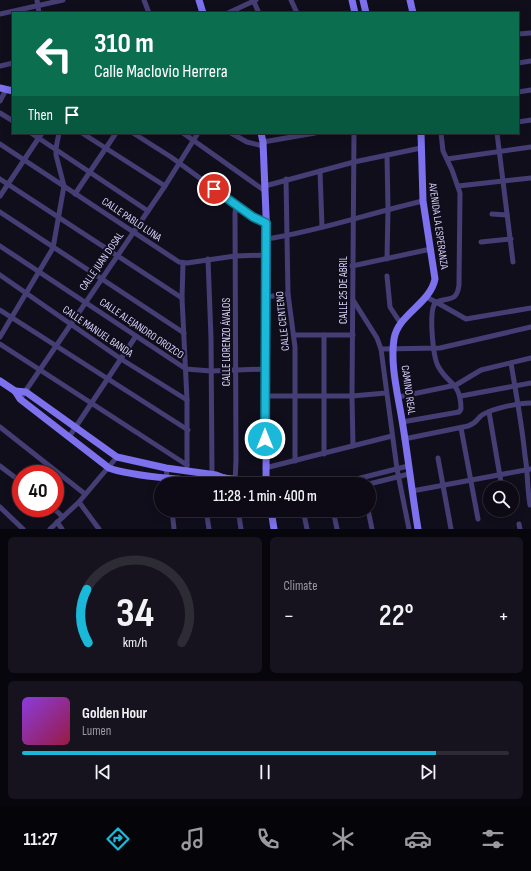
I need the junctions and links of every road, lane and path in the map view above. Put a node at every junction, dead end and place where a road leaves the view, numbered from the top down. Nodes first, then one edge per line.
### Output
1 (63, 0) edge
2 (144, 0) edge
3 (199, 0) edge
4 (254, 0) edge
5 (291, 0) edge
6 (352, 0) edge
7 (363, 0) edge
8 (410, 0) edge
9 (37, 2) edge
10 (239, 11) edge
11 (39, 12) edge
12 (149, 12) edge
13 (203, 12) edge
14 (259, 12) edge
15 (297, 12) edge
16 (355, 12) edge
17 (366, 12) edge
18 (413, 12) edge
19 (0, 14) edge
20 (531, 33) edge
21 (519, 34) edge
22 (531, 61) edge
23 (12, 63) edge
24 (519, 63) edge
25 (0, 66) edge
26 (6, 90) edge
27 (531, 90) edge
28 (519, 92) edge
29 (0, 101) edge
30 (0, 113) edge
31 (12, 120) edge
32 (531, 120) edge
33 (519, 122) edge
34 (59, 134) edge
35 (84, 134) edge
36 (115, 134) edge
37 (135, 134) edge
38 (184, 134) edge
39 (197, 134) edge
40 (233, 134) edge
41 (261, 134) edge
42 (309, 134) edge
43 (354, 134) edge
44 (421, 134) edge
45 (441, 134) edge
46 (497, 134) edge
47 (40, 136) edge
48 (193, 140) junction
49 (0, 144) edge
50 (263, 144) junction
51 (56, 148) junction
52 (107, 148) junction
53 (421, 148) junction
54 (531, 148) edge
55 (500, 151) junction
56 (386, 155) junction
57 (24, 159) junction
58 (447, 159) junction
59 (354, 162) junction
60 (179, 163) junction
61 (320, 171) junction
62 (90, 172) junction
63 (531, 178) edge
64 (0, 179) edge
65 (286, 179) junction
66 (503, 181) junction
67 (8, 184) junction
68 (64, 186) junction
69 (165, 186) junction
70 (458, 186) junction
71 (265, 188) junction
72 (75, 194) junction
73 (0, 196) edge
74 (423, 201) junction
75 (236, 205) junction
76 (388, 208) junction
77 (148, 211) junction
78 (0, 212) edge
79 (492, 214) dead end
80 (507, 215) junction
81 (59, 218) junction
82 (353, 219) junction
83 (266, 223) junction
84 (322, 227) junction
85 (134, 231) junction
86 (288, 236) junction
87 (266, 239) junction
88 (511, 240) junction
89 (481, 242) dead end
90 (0, 246) edge
91 (53, 248) junction
92 (431, 248) junction
93 (266, 255) junction
94 (116, 256) junction
95 (235, 256) junction
96 (208, 259) junction
97 (387, 259) junction
98 (513, 262) dead end
99 (183, 263) junction
100 (352, 266) junction
101 (40, 272) junction
102 (0, 275) edge
103 (387, 276) dead end
104 (102, 278) junction
105 (27, 293) junction
106 (288, 294) junction
107 (266, 297) junction
108 (426, 297) junction
109 (182, 298) junction
110 (353, 299) junction
111 (85, 302) junction
112 (436, 302) junction
113 (531, 308) edge
114 (0, 310) edge
115 (12, 318) junction
116 (400, 324) junction
117 (70, 325) junction
118 (531, 327) edge
119 (184, 333) junction
120 (295, 335) junction
121 (324, 335) junction
122 (353, 335) junction
123 (136, 336) junction
124 (0, 337) edge
125 (0, 344) edge
126 (56, 346) junction
127 (381, 349) junction
128 (434, 349) junction
129 (393, 350) junction
130 (531, 358) edge
131 (121, 359) junction
132 (511, 363) junction
133 (186, 369) junction
134 (266, 369) junction
135 (40, 370) junction
136 (237, 370) junction
137 (211, 371) junction
138 (108, 380) junction
139 (0, 381) edge
140 (531, 383) edge
141 (456, 385) junction
142 (515, 386) junction
143 (15, 391) junction
144 (26, 392) junction
145 (386, 393) junction
146 (265, 396) junction
147 (295, 396) junction
148 (324, 396) junction
149 (352, 396) junction
150 (461, 396) junction
151 (398, 397) junction
152 (20, 399) junction
153 (187, 400) junction
154 (531, 403) edge
155 (93, 404) junction
156 (519, 404) junction
157 (489, 412) junction
158 (402, 422) junction
159 (0, 427) edge
160 (461, 428) junction
161 (76, 429) junction
162 (188, 430) junction
163 (392, 436) junction
164 (69, 437) junction
165 (404, 439) junction
166 (353, 446) junction
167 (324, 454) junction
168 (118, 457) junction
169 (438, 458) dead end
170 (294, 461) junction
171 (0, 466) edge
172 (408, 466) junction
173 (109, 468) junction
174 (166, 468) junction
175 (187, 468) junction
176 (265, 468) junction
177 (397, 469) junction
178 (529, 469) edge
179 (409, 474) junction
180 (12, 475) edge
181 (500, 475) junction
182 (167, 477) edge
183 (212, 477) joint
184 (235, 477) edge
185 (266, 477) edge
186 (365, 477) edge
187 (398, 477) junction
188 (154, 478) edge
189 (472, 481) junction
190 (501, 481) edge
191 (376, 482) edge
192 (443, 486) junction
193 (412, 491) junction
194 (85, 494) junction
195 (79, 502) junction
196 (530, 505) edge
197 (0, 507) edge
198 (64, 516) edge
199 (63, 517) edge
200 (173, 517) edge
201 (207, 517) edge
202 (239, 517) edge
203 (272, 517) edge
204 (304, 517) edge
205 (334, 517) edge
206 (369, 517) edge
207 (478, 518) dead end
208 (57, 522) junction
209 (23, 529) edge
210 (50, 529) edge
211 (62, 529) edge
212 (99, 529) edge
213 (174, 529) edge
214 (209, 529) edge
215 (241, 529) edge
216 (274, 529) edge
217 (307, 529) edge
218 (337, 529) edge
219 (372, 529) edge
220 (409, 529) edge
221 (418, 529) edge
222 (451, 529) edge

1 - 9 street
2 - 12 street
3 - 13 street
4 - 10 street
4 - 14 street
5 - 15 street
6 - 16 street
7 - 17 street
8 - 18 street
9 - 11 street
9 - 19 street
20 - 21 street
22 - 24 street
23 - 25 street
26 - 29 street
27 - 28 street
30 - 31 street
32 - 33 street
34 - 51 street
35 - 52 street
36 - 52 street
37 - 60 street
38 - 48 street
39 - 48 street, CALLE JUAN DOSAL
40 - 50 street
41 - 50 street
42 - 50 street
43 - 59 street, CALLE 25 DE ABRIL
44 - 53 street, AVENIDA LA ESPERANZA
45 - 58 street
46 - 55 street
47 - 51 street
47 - 57 street
48 - 60 street, CALLE JUAN DOSAL
48 - 71 street
49 - 57 street, CALLE PABLO LUNA
50 - 71 street
51 - 62 street
51 - 68 street
52 - 62 street
52 - 69 street
53 - 56 street
53 - 74 street, AVENIDA LA ESPERANZA
54 - 55 street
55 - 58 street
55 - 66 street
56 - 59 street
56 - 76 street
57 - 67 street
57 - 68 street, CALLE PABLO LUNA
58 - 70 street
59 - 61 street
59 - 82 street, CALLE 25 DE ABRIL
60 - 69 street, CALLE JUAN DOSAL
60 - 75 street
61 - 65 street
61 - 84 street
62 - 72 street
62 - 77 street
63 - 66 street
64 - 67 street
65 - 71 street
65 - 86 street, CALLE CENTENO
66 - 70 street
66 - 80 street
67 - 73 street
67 - 81 street
68 - 72 street, CALLE PABLO LUNA
68 - 81 street
69 - 77 street, CALLE JUAN DOSAL
70 - 112 street
71 - 83 street
72 - 85 street, CALLE PABLO LUNA
74 - 76 street
74 - 92 street, AVENIDA LA ESPERANZA
75 - 83 street
75 - 95 street, CALLE LORENZO ÁVALOS
76 - 82 street
76 - 97 street
77 - 85 street, CALLE JUAN DOSAL
78 - 91 street
79 - 80 street
80 - 88 street
81 - 91 street
81 - 94 street
82 - 84 street
82 - 100 street, CALLE 25 DE ABRIL
83 - 87 street
84 - 86 street
85 - 94 street, CALLE JUAN DOSAL
85 - 99 street, CALLE PABLO LUNA
86 - 87 street
86 - 106 street, CALLE CENTENO
87 - 93 street
88 - 89 street
88 - 98 street
90 - 101 street, CALLE ALEJANDRO OROZCO
91 - 101 street
91 - 104 street
92 - 97 street
92 - 108 street, AVENIDA LA ESPERANZA
93 - 95 street
93 - 107 street
94 - 104 street, CALLE JUAN DOSAL
94 - 109 street
95 - 96 street
95 - 136 street, CALLE LORENZO ÁVALOS
96 - 99 street
96 - 137 street
97 - 100 street
99 - 109 street
100 - 110 street, CALLE 25 DE ABRIL
101 - 105 street
101 - 111 street, CALLE ALEJANDRO OROZCO
102 - 105 street, CALLE MANUEL BANDA
103 - 116 street
104 - 111 street, CALLE JUAN DOSAL
104 - 119 street
105 - 115 street
105 - 117 street, CALLE MANUEL BANDA
106 - 107 street
106 - 120 street, CALLE CENTENO
107 - 134 street
108 - 112 street
108 - 116 street, CAMINO REAL
109 - 119 street
110 - 122 street, CALLE 25 DE ABRIL
110 - 127 street, CAMINO REAL
111 - 117 street, CALLE JUAN DOSAL
111 - 123 street, CALLE ALEJANDRO OROZCO
112 - 113 street
112 - 128 street
114 - 115 street
115 - 124 street
115 - 126 street
116 - 129 street, CAMINO REAL
117 - 126 street, CALLE JUAN DOSAL
117 - 131 street, CALLE MANUEL BANDA
118 - 128 street
119 - 133 street
120 - 121 street
120 - 147 street, CALLE CENTENO
121 - 122 street
121 - 148 street
122 - 149 street, CALLE 25 DE ABRIL
123 - 131 street
123 - 133 street, CALLE ALEJANDRO OROZCO
125 - 135 street
126 - 135 street, CALLE JUAN DOSAL
126 - 138 street
127 - 129 street
127 - 145 street, CAMINO REAL
128 - 129 street
128 - 141 street
129 - 151 street, CAMINO REAL
130 - 132 street
131 - 138 street
131 - 153 street, CALLE MANUEL BANDA
132 - 141 street
132 - 142 street
133 - 137 street, CALLE ALEJANDRO OROZCO
133 - 153 street
134 - 136 street, CALLE ALEJANDRO OROZCO
134 - 146 street
135 - 144 street, CALLE JUAN DOSAL
135 - 155 street
136 - 137 street, CALLE ALEJANDRO OROZCO
136 - 184 street, CALLE LORENZO ÁVALOS
137 - 183 street
138 - 155 street
138 - 162 street
139 - 143 street
140 - 142 street
141 - 150 street
141 - 151 street
142 - 150 street
142 - 156 street
143 - 144 street
143 - 152 street
144 - 152 street, CALLE JUAN DOSAL
144 - 161 street
145 - 149 street
145 - 163 street, CAMINO REAL
146 - 147 street
146 - 176 street
147 - 148 street
147 - 170 street, CALLE CENTENO
148 - 149 street
148 - 167 street
149 - 166 street, CALLE 25 DE ABRIL
150 - 158 street
151 - 158 street, CAMINO REAL
152 - 164 street
153 - 162 street
154 - 156 street
155 - 161 street
155 - 175 street
156 - 157 street
156 - 178 street
157 - 160 street
157 - 181 street
158 - 165 street, CAMINO REAL
159 - 194 street
160 - 165 street
160 - 189 street
161 - 164 street
161 - 168 street
162 - 175 street
163 - 166 street
163 - 177 street, CAMINO REAL
164 - 173 street
165 - 172 street, CAMINO REAL
166 - 167 street
167 - 170 street
168 - 173 street
168 - 174 street
169 - 192 street
170 - 176 street
171 - 180 street
172 - 177 street
172 - 179 street, CAMINO REAL
173 - 188 street
173 - 194 street
174 - 175 street
174 - 182 street
175 - 183 street
176 - 185 street
177 - 186 street
177 - 187 street, CAMINO REAL
178 - 181 street
178 - 196 street
179 - 187 street
179 - 193 street, CAMINO REAL
181 - 189 street
181 - 190 street
187 - 191 street
187 - 220 street, CAMINO REAL
189 - 192 street
189 - 207 street
192 - 193 street
192 - 222 street
193 - 221 street, CAMINO REAL
194 - 195 street
195 - 198 street
195 - 212 street
197 - 209 street
199 - 208 street
200 - 213 street
201 - 214 street
202 - 215 street
203 - 216 street
204 - 217 street
205 - 218 street
206 - 219 street
208 - 210 street
208 - 211 street

